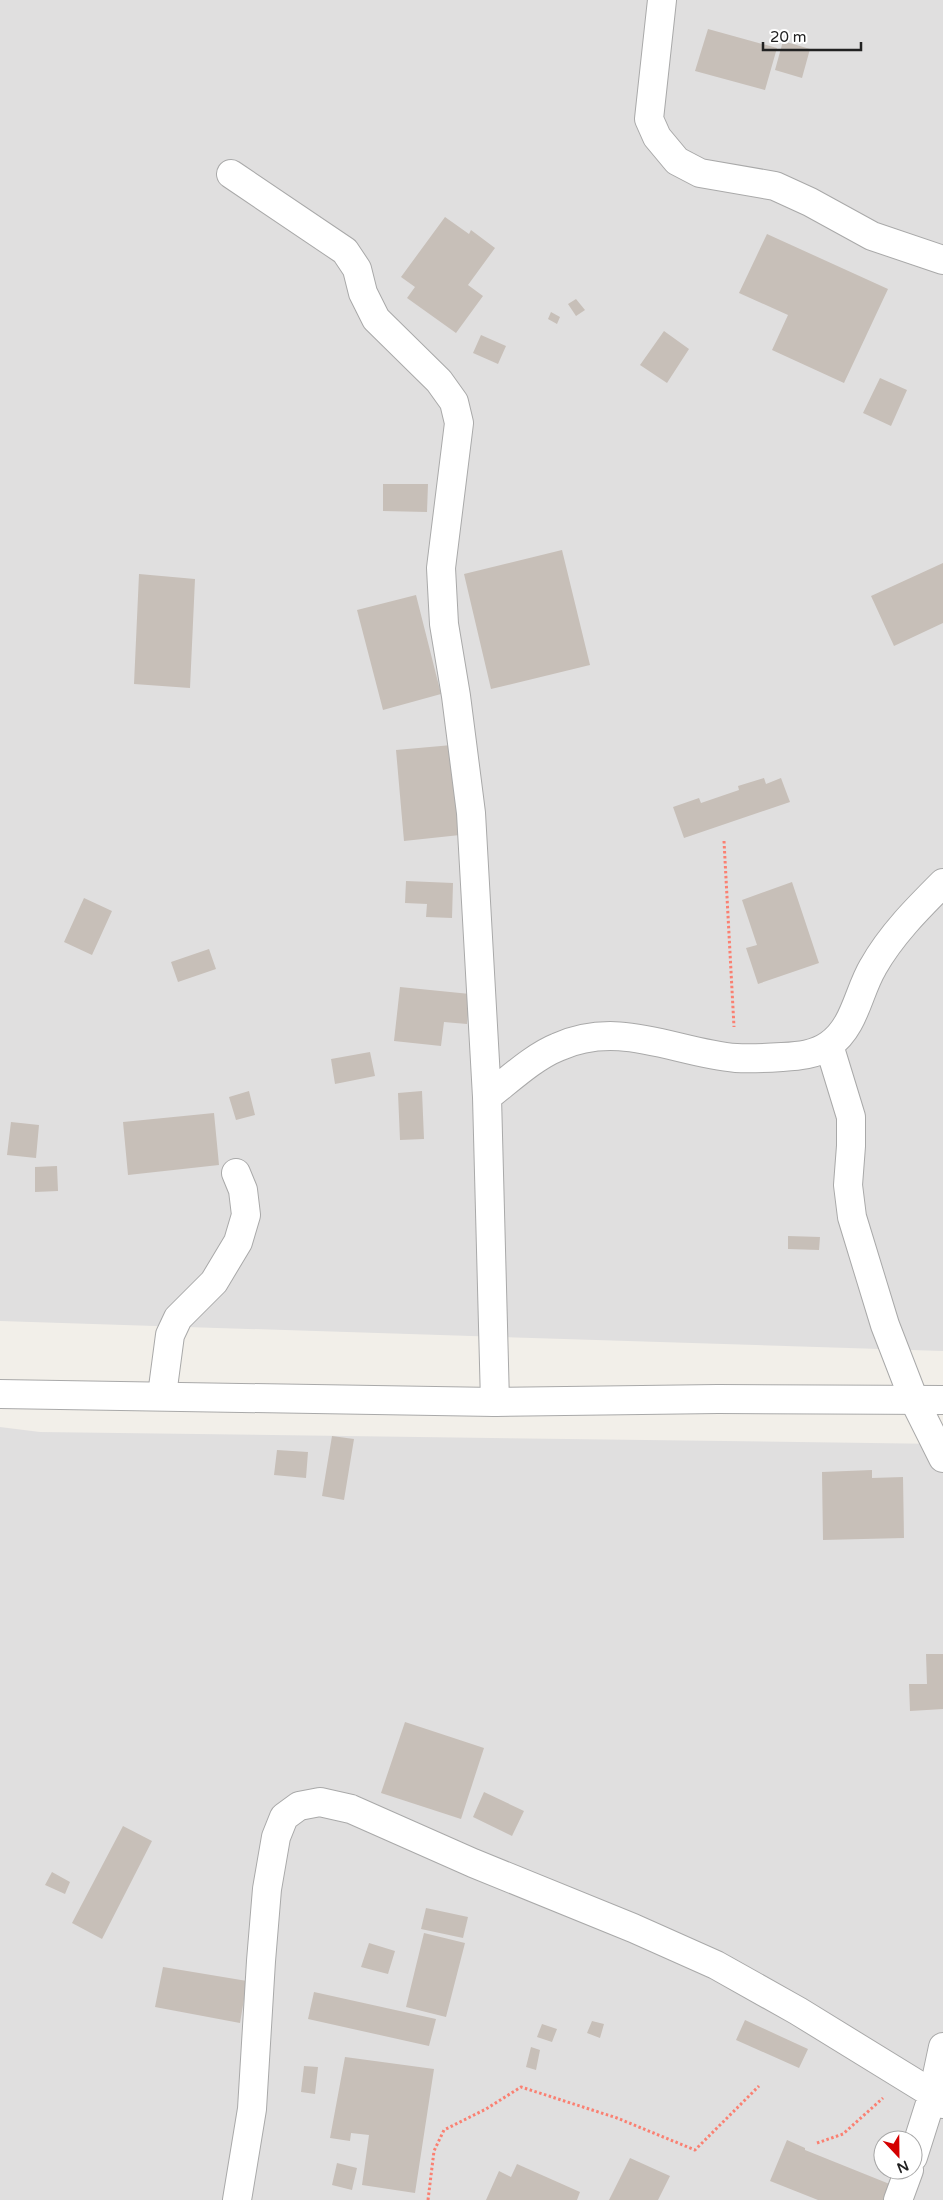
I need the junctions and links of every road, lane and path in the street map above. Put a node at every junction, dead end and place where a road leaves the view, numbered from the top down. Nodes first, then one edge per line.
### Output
1 (662, 0) edge
2 (231, 174) dead end
3 (943, 260) edge
4 (724, 841) dead end
5 (943, 883) edge
6 (829, 1045) junction
7 (736, 1058) junction
8 (487, 1097) junction
9 (236, 1173) dead end
10 (0, 1394) edge
11 (162, 1395) junction
12 (914, 1400) junction
13 (943, 1400) edge
14 (495, 1402) junction
15 (943, 1458) edge
16 (943, 2047) edge
17 (901, 2074) junction
18 (760, 2086) dead end
19 (938, 2099) edge
20 (923, 2134) edge
21 (817, 2142) dead end
22 (905, 2180) edge
23 (237, 2200) edge
24 (428, 2200) edge
25 (898, 2200) edge

1 - 3 street
2 - 8 street
4 - 7 path
5 - 6 street
6 - 7 street
6 - 12 street
7 - 8 street
8 - 14 street
9 - 11 street
10 - 11 street
11 - 14 street
12 - 13 street
12 - 14 street
12 - 15 street
16 - 19 street
17 - 19 street
17 - 21 path
17 - 23 street
18 - 24 path
19 - 20 street
22 - 25 street

